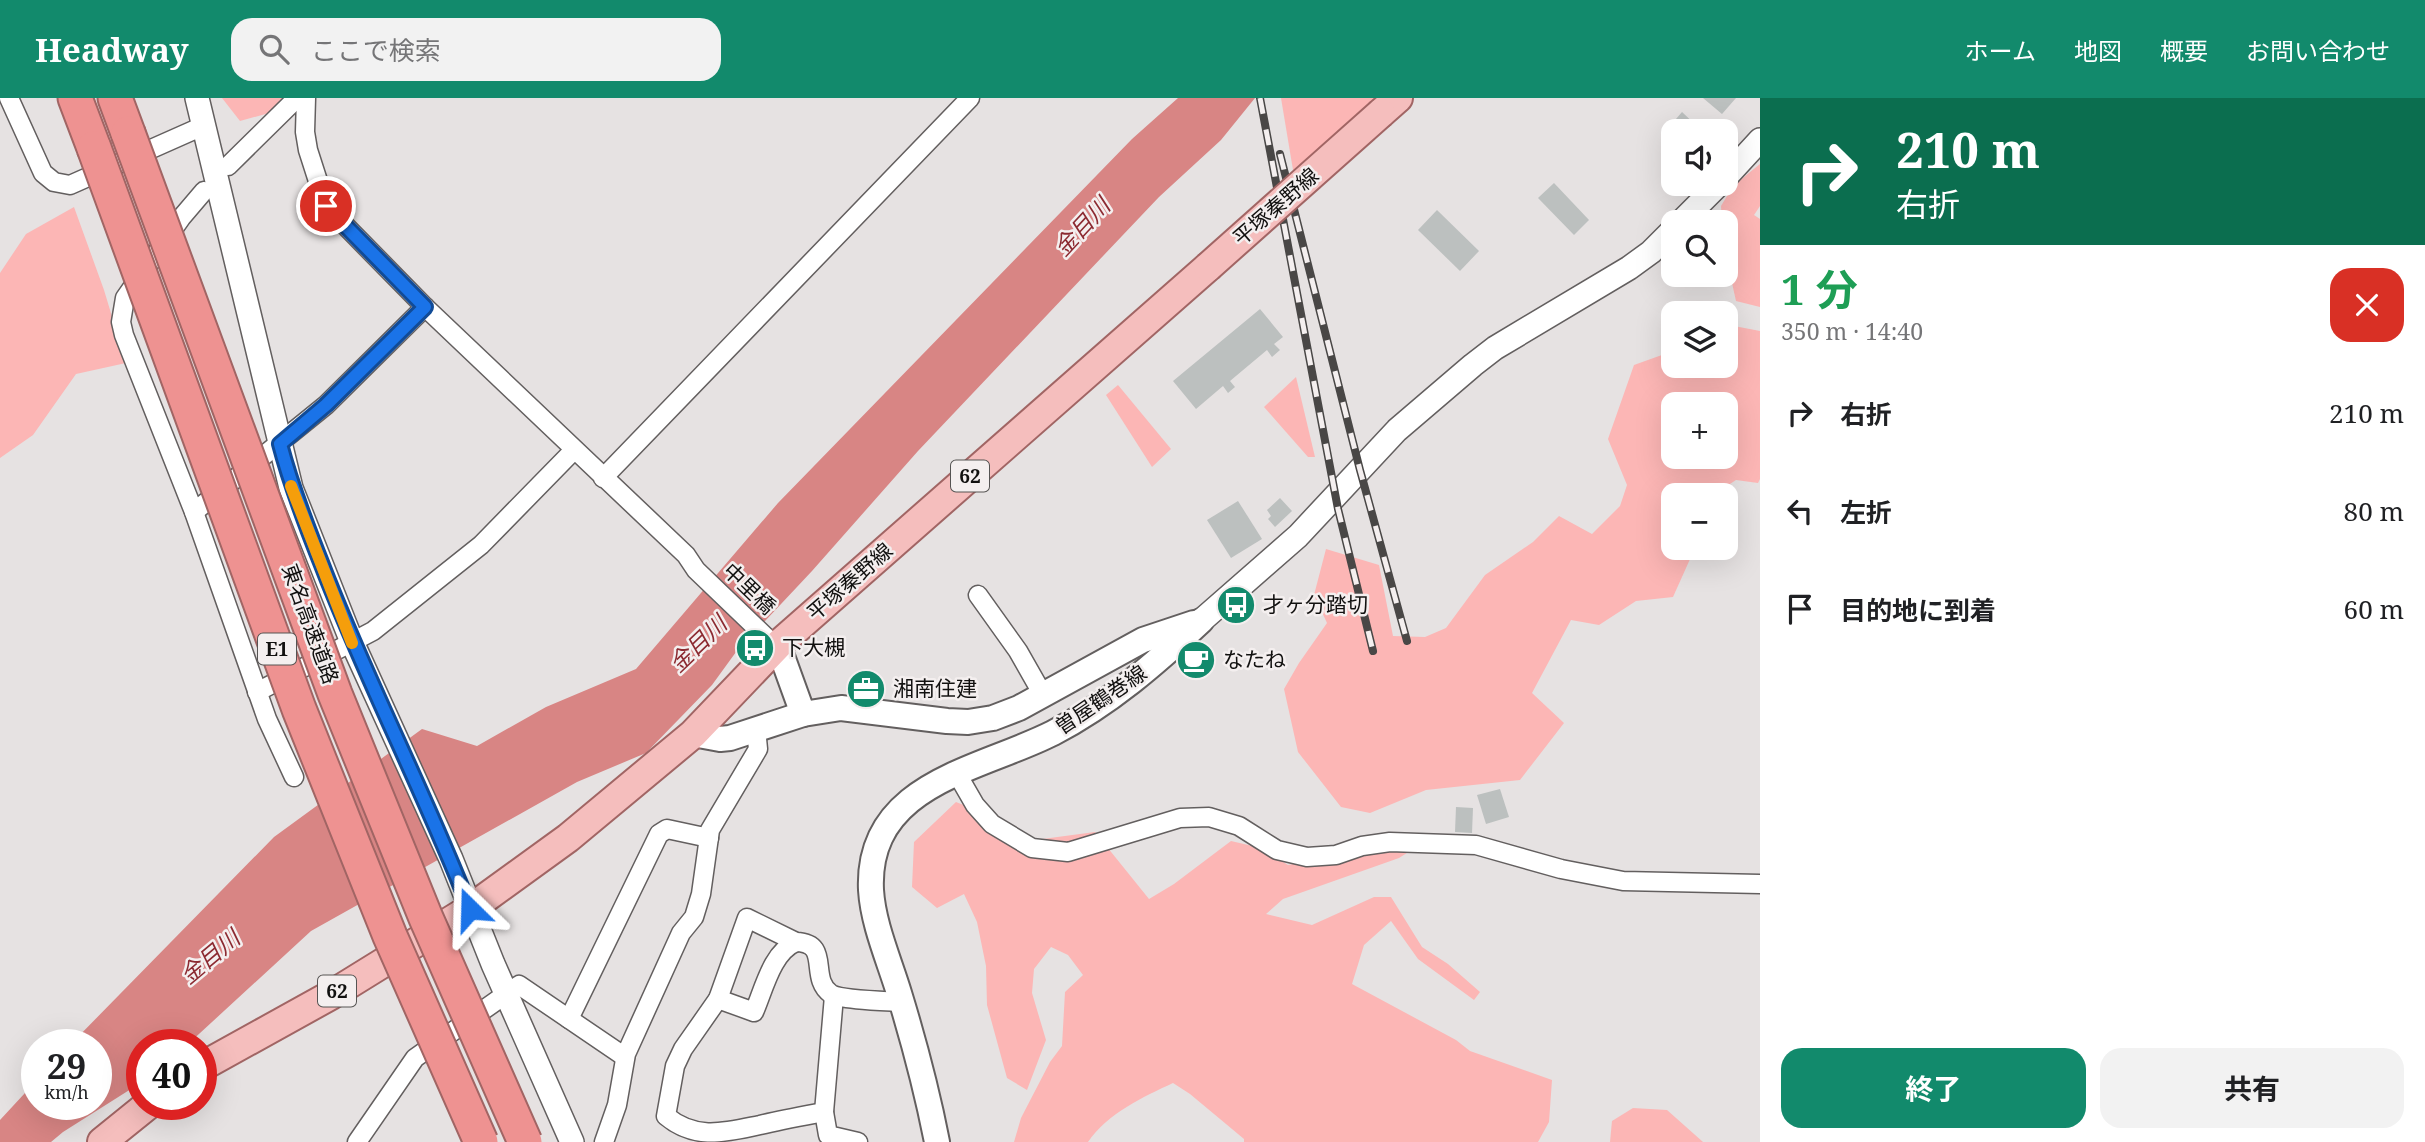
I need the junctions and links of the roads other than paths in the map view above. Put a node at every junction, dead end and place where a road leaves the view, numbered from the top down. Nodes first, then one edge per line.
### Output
1 (9, 98) edge
2 (75, 98) edge
3 (115, 98) edge
4 (197, 98) edge
5 (297, 98) edge
6 (306, 98) edge
7 (970, 98) edge
8 (1390, 106) edge
9 (203, 126) junction
10 (1760, 140) edge
11 (1738, 164) edge
12 (228, 166) dead end
13 (204, 191) dead end
14 (1707, 196) edge
15 (1693, 210) edge
16 (1661, 242) edge
17 (425, 307) junction
18 (280, 444) junction
19 (574, 450) junction
20 (603, 478) junction
21 (194, 512) junction
22 (978, 595) dead end
23 (1201, 621) junction
24 (352, 642) junction
25 (774, 643) junction
26 (257, 692) junction
27 (1043, 695) junction
28 (803, 714) junction
29 (756, 729) junction
30 (693, 734) junction
31 (956, 772) junction
32 (294, 777) dead end
33 (709, 838) junction
34 (1760, 884) edge
35 (470, 909) junction
36 (796, 942) junction
37 (506, 993) junction
38 (834, 996) junction
39 (718, 999) junction
40 (902, 1002) junction
41 (569, 1020) junction
42 (625, 1057) junction
43 (217, 1058) edge
44 (824, 1112) junction
45 (129, 1120) edge
46 (102, 1142) edge
47 (357, 1142) edge
48 (481, 1142) edge
49 (525, 1142) edge
50 (572, 1142) edge
51 (604, 1142) edge
52 (858, 1142) edge
53 (937, 1142) edge

1 - 9 street
2 - 48 highway, 東名高速道路 / E1, bridge
3 - 49 highway, 東名高速道路 / E1, bridge
4 - 9 street
5 - 12 street
6 - 17 street, 中里橋
7 - 20 street
8 - 25 main road, 平塚秦野線 / 62, bridge
9 - 18 street
10 - 11 street
13 - 21 street
14 - 15 street
16 - 23 street
17 - 18 street
17 - 19 street, 中里橋
18 - 21 street
18 - 24 street
19 - 20 street, 中里橋
19 - 24 street
20 - 25 street, 中里橋
21 - 26 street
22 - 27 street
23 - 27 main road, 曽屋鶴巻線
23 - 31 main road, 曽屋鶴巻線
24 - 26 street
24 - 35 street
25 - 28 main road
25 - 30 main road, 平塚秦野線 / 62
26 - 32 street
27 - 28 main road, 曽屋鶴巻線
28 - 29 main road, 曽屋鶴巻線
29 - 30 main road, 曽屋鶴巻線
29 - 33 street
30 - 35 main road, 平塚秦野線 / 62
31 - 34 street
31 - 40 main road, 曽屋鶴巻線
33 - 41 street
33 - 42 street
35 - 37 street
35 - 43 main road, 平塚秦野線 / 62
36 - 38 street
36 - 39 street
36 - 39 street
37 - 41 street
37 - 47 street
37 - 50 street
38 - 40 street
38 - 44 street
39 - 44 street
40 - 53 main road, 曽屋鶴巻線
41 - 42 street
42 - 51 street
44 - 52 street
45 - 46 main road

